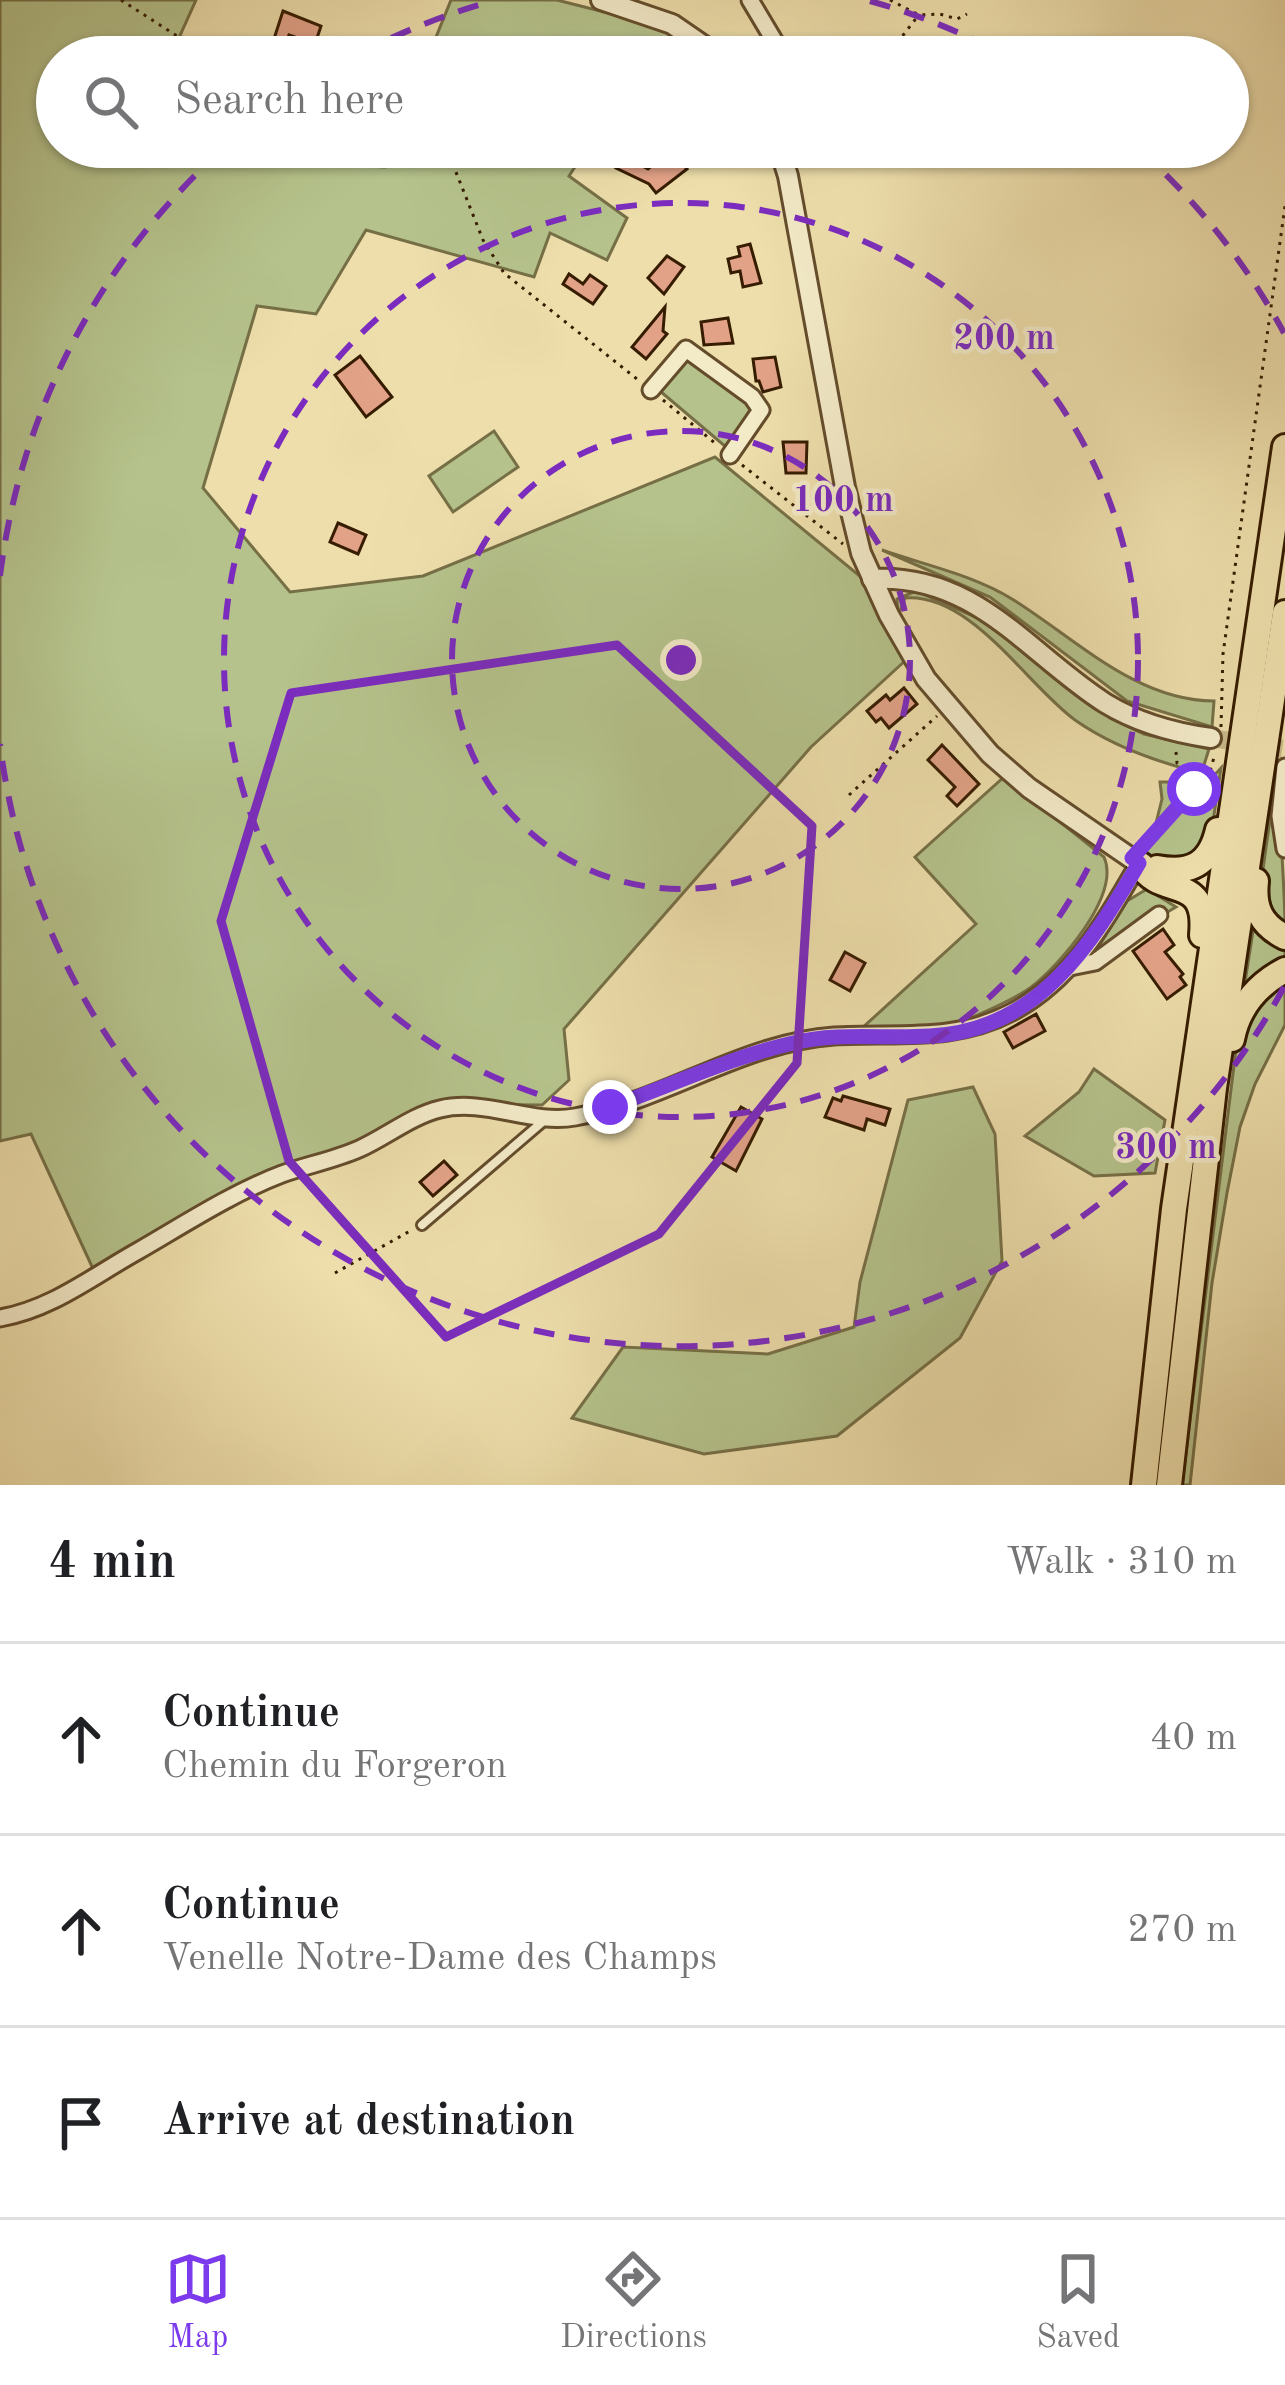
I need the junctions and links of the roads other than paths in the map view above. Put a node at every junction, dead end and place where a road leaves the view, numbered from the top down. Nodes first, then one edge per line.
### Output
1 (601, 0) edge
2 (750, 0) edge
3 (689, 36) edge
4 (771, 36) edge
5 (788, 168) edge
6 (651, 390) dead end
7 (1285, 447) edge
8 (730, 455) dead end
9 (872, 579) junction
10 (1285, 613) edge
11 (1210, 738) tunnel mouth
12 (1285, 767) edge
13 (1232, 799) junction
14 (1250, 847) junction
15 (1285, 849) edge
16 (1137, 862) junction
17 (1159, 915) dead end
18 (1285, 937) edge
19 (1070, 968) junction
20 (1285, 970) edge
21 (1206, 986) junction
22 (1214, 1088) junction
23 (548, 1117) junction
24 (422, 1225) road end
25 (0, 1318) edge
26 (1144, 1485) edge
27 (1168, 1485) edge

1 - 3 street
2 - 4 street
5 - 9 street
6 - 8 street
7 - 13 highway
9 - 11 street
9 - 16 street
10 - 14 highway
12 - 15 street
13 - 16 highway
13 - 21 highway
14 - 18 highway
14 - 22 highway
16 - 19 street
16 - 21 highway
17 - 19 street
19 - 23 street
20 - 22 highway
21 - 26 highway
22 - 27 highway
23 - 24 lane
23 - 25 street

